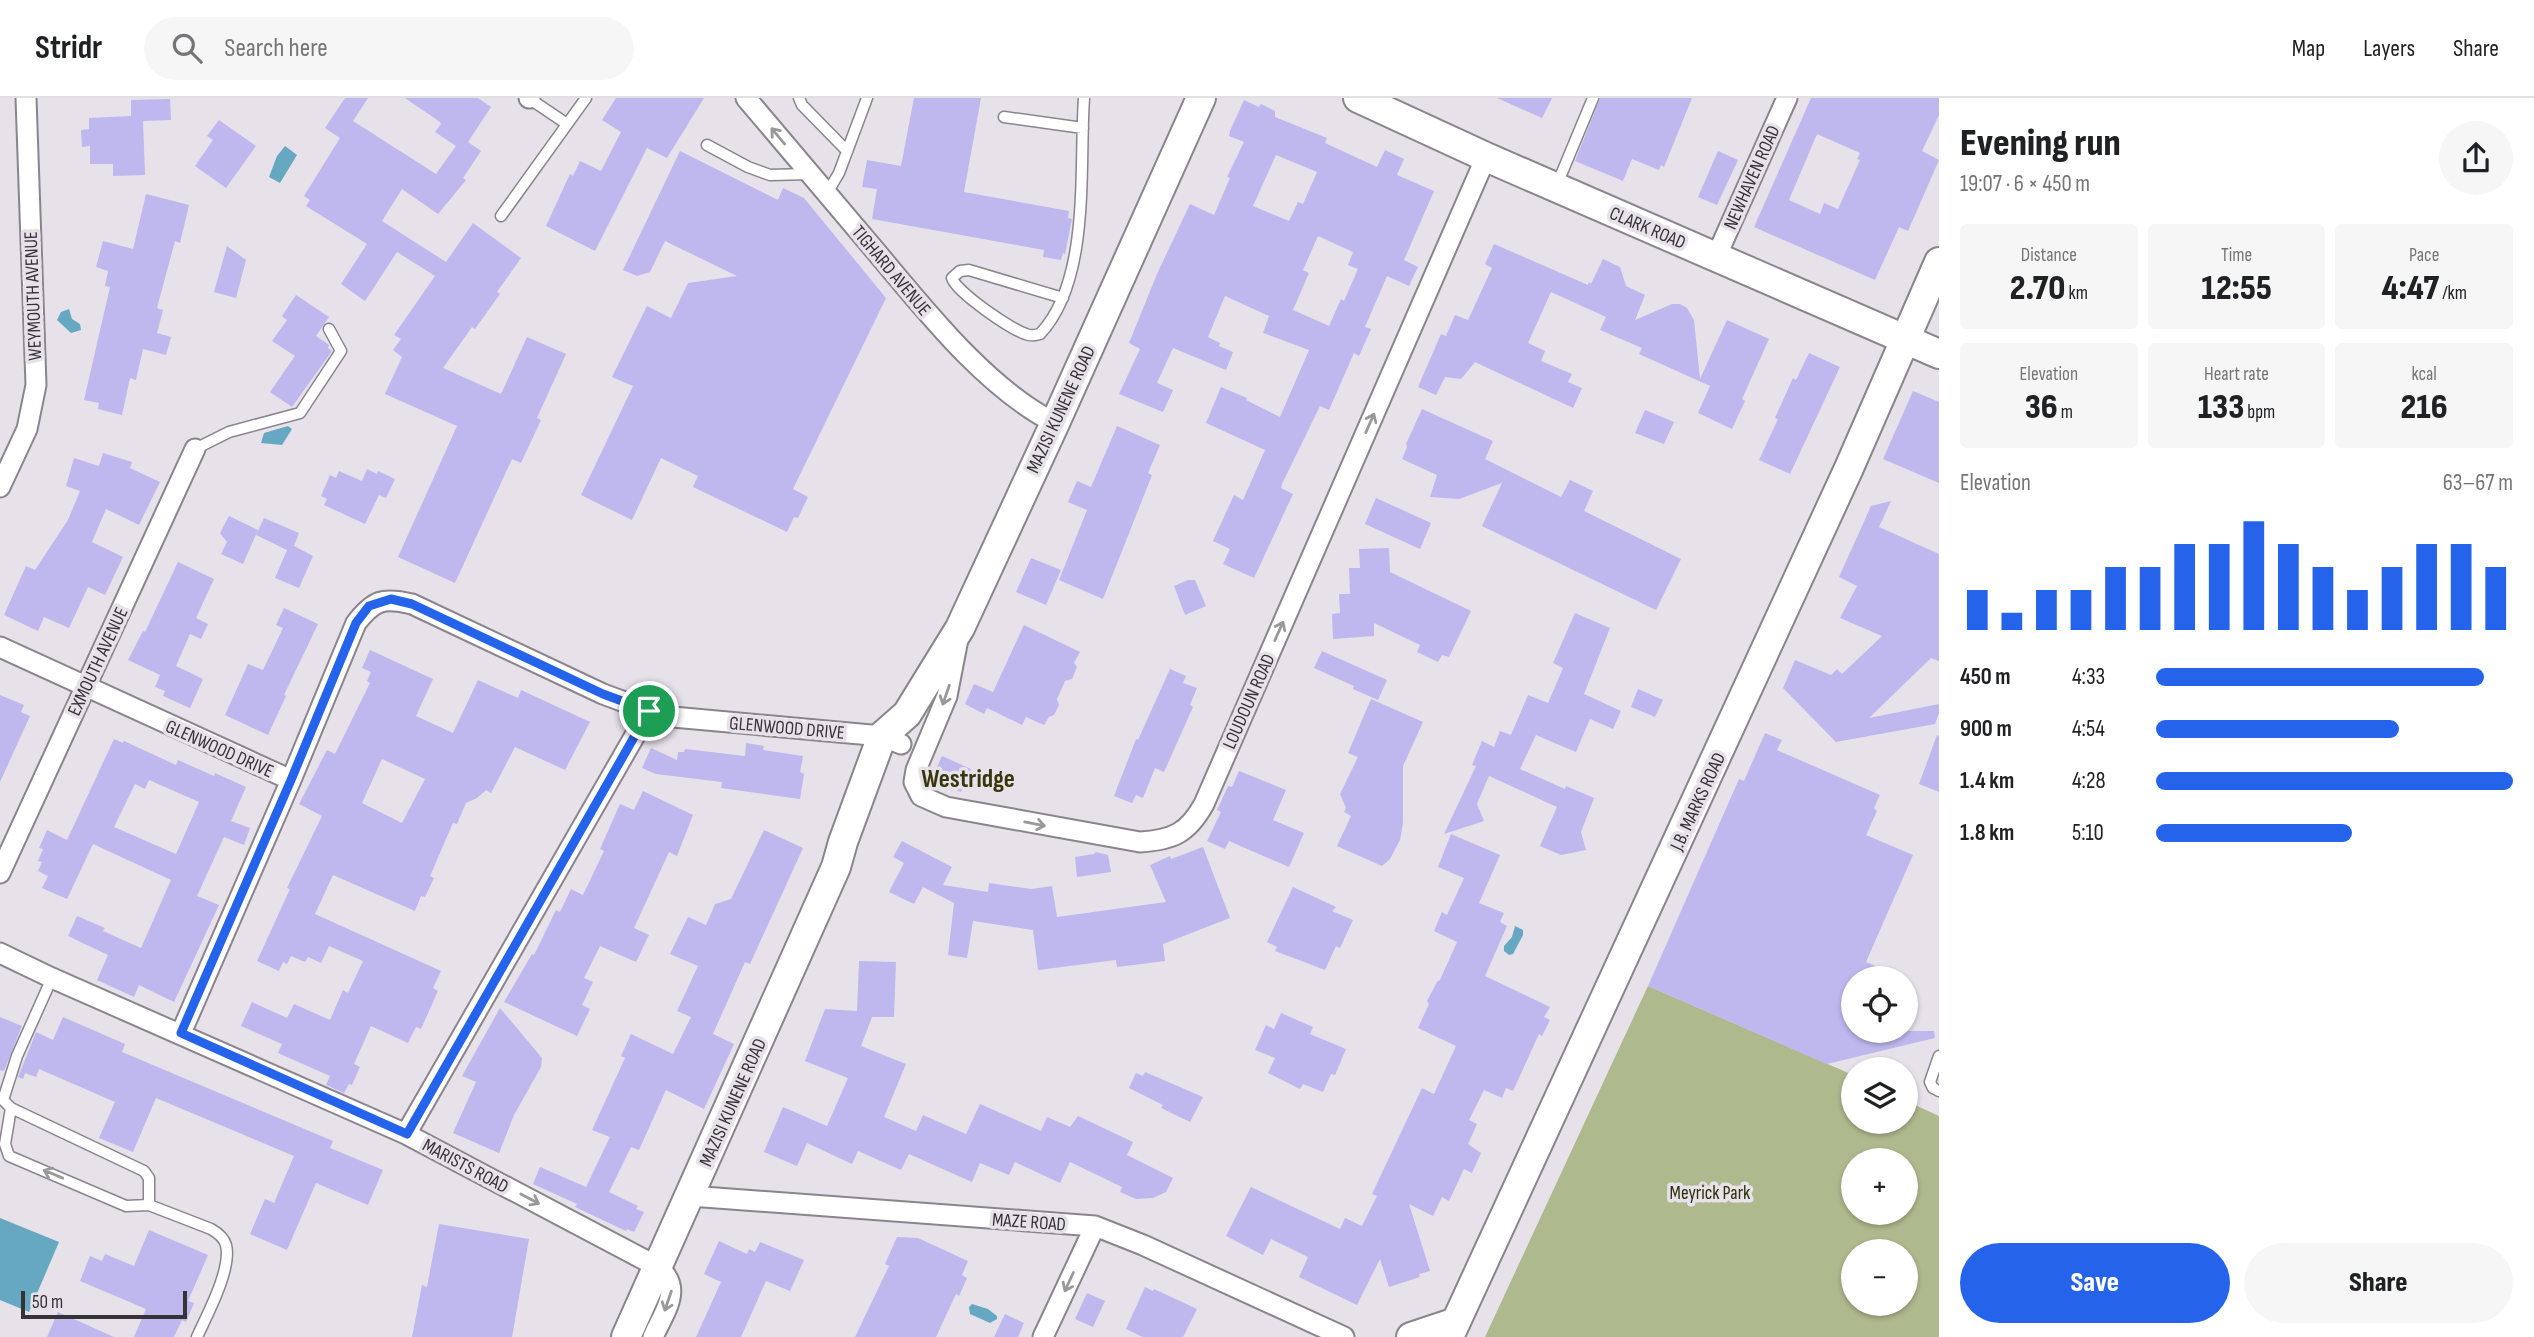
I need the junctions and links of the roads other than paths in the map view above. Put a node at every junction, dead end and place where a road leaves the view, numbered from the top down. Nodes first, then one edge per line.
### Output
1 (26, 98) edge
2 (530, 98) edge
3 (586, 98) edge
4 (746, 98) edge
5 (799, 98) edge
6 (867, 98) edge
7 (1084, 98) edge
8 (1201, 98) edge
9 (1358, 98) edge
10 (1593, 98) edge
11 (1787, 98) edge
12 (1004, 117) dead end
13 (567, 124) junction
14 (1083, 128) junction
15 (707, 145) dead end
16 (847, 151) junction
17 (1486, 157) junction
18 (810, 174) junction
19 (1555, 187) junction
20 (827, 193) junction
21 (501, 216) dead end
22 (1716, 257) junction
23 (1939, 262) edge
24 (1063, 298) junction
25 (329, 328) dead end
26 (1905, 339) junction
27 (1939, 354) edge
28 (1055, 423) junction
29 (195, 449) joint
30 (0, 487) edge
31 (960, 628) junction
32 (0, 647) edge
33 (84, 687) junction
34 (649, 711) junction
35 (892, 740) junction
36 (291, 780) junction
37 (0, 873) edge
38 (0, 953) edge
39 (52, 978) junction
40 (181, 1033) junction
41 (1939, 1056) edge
42 (1939, 1091) edge
43 (11, 1108) junction
44 (407, 1134) junction
45 (690, 1196) junction
46 (149, 1205) junction
47 (1095, 1226) junction
48 (659, 1267) junction
49 (1453, 1329) edge
50 (197, 1337) edge
51 (626, 1337) edge
52 (653, 1337) edge
53 (1043, 1337) edge
54 (1344, 1337) edge
55 (1411, 1337) edge

1 - 30 street, WEYMOUTH AVENUE
2 - 13 lane
3 - 13 lane
18 -> 4 street, TIGHARD AVENUE
5 - 16 lane
6 - 16 lane
7 - 14 lane
8 - 28 street, MAZISI KUNENE ROAD
9 - 17 street, CLARK ROAD
10 - 19 lane
11 - 22 street, NEWHAVEN ROAD
12 - 14 lane
13 - 21 lane
14 - 24 lane
15 - 18 lane
16 - 20 lane
17 - 19 street, CLARK ROAD
31 -> 17 street, LOUDOUN ROAD
18 - 20 street, TIGHARD AVENUE
19 - 22 street, CLARK ROAD
20 - 28 street, TIGHARD AVENUE
22 - 26 street, CLARK ROAD
23 - 26 street, J.B. MARKS ROAD
24 - 24 lane
25 - 29 lane
26 - 27 street, CLARK ROAD
26 - 49 street, J.B. MARKS ROAD
28 - 31 street, MAZISI KUNENE ROAD
29 - 33 street, EXMOUTH AVENUE
31 - 35 street, MAZISI KUNENE ROAD
32 - 33 street, GLENWOOD DRIVE
33 - 36 street, GLENWOOD DRIVE
33 - 37 street, EXMOUTH AVENUE
34 - 35 street, GLENWOOD DRIVE
34 - 36 street, GLENWOOD DRIVE
34 - 44 street
35 - 45 street, MAZISI KUNENE ROAD
36 - 40 street
38 - 39 street, MARISTS ROAD
39 - 40 street, MARISTS ROAD
39 - 43 lane
40 - 44 street, MARISTS ROAD
41 - 42 lane
43 - 46 lane
46 -> 43 lane
44 -> 48 street, MARISTS ROAD
45 - 47 street, MAZE ROAD
45 - 48 street, MAZISI KUNENE ROAD
46 - 50 lane
47 -> 53 street
47 - 54 street, MAZE ROAD
48 - 51 street, MAZISI KUNENE ROAD
48 -> 52 street
49 - 55 street

